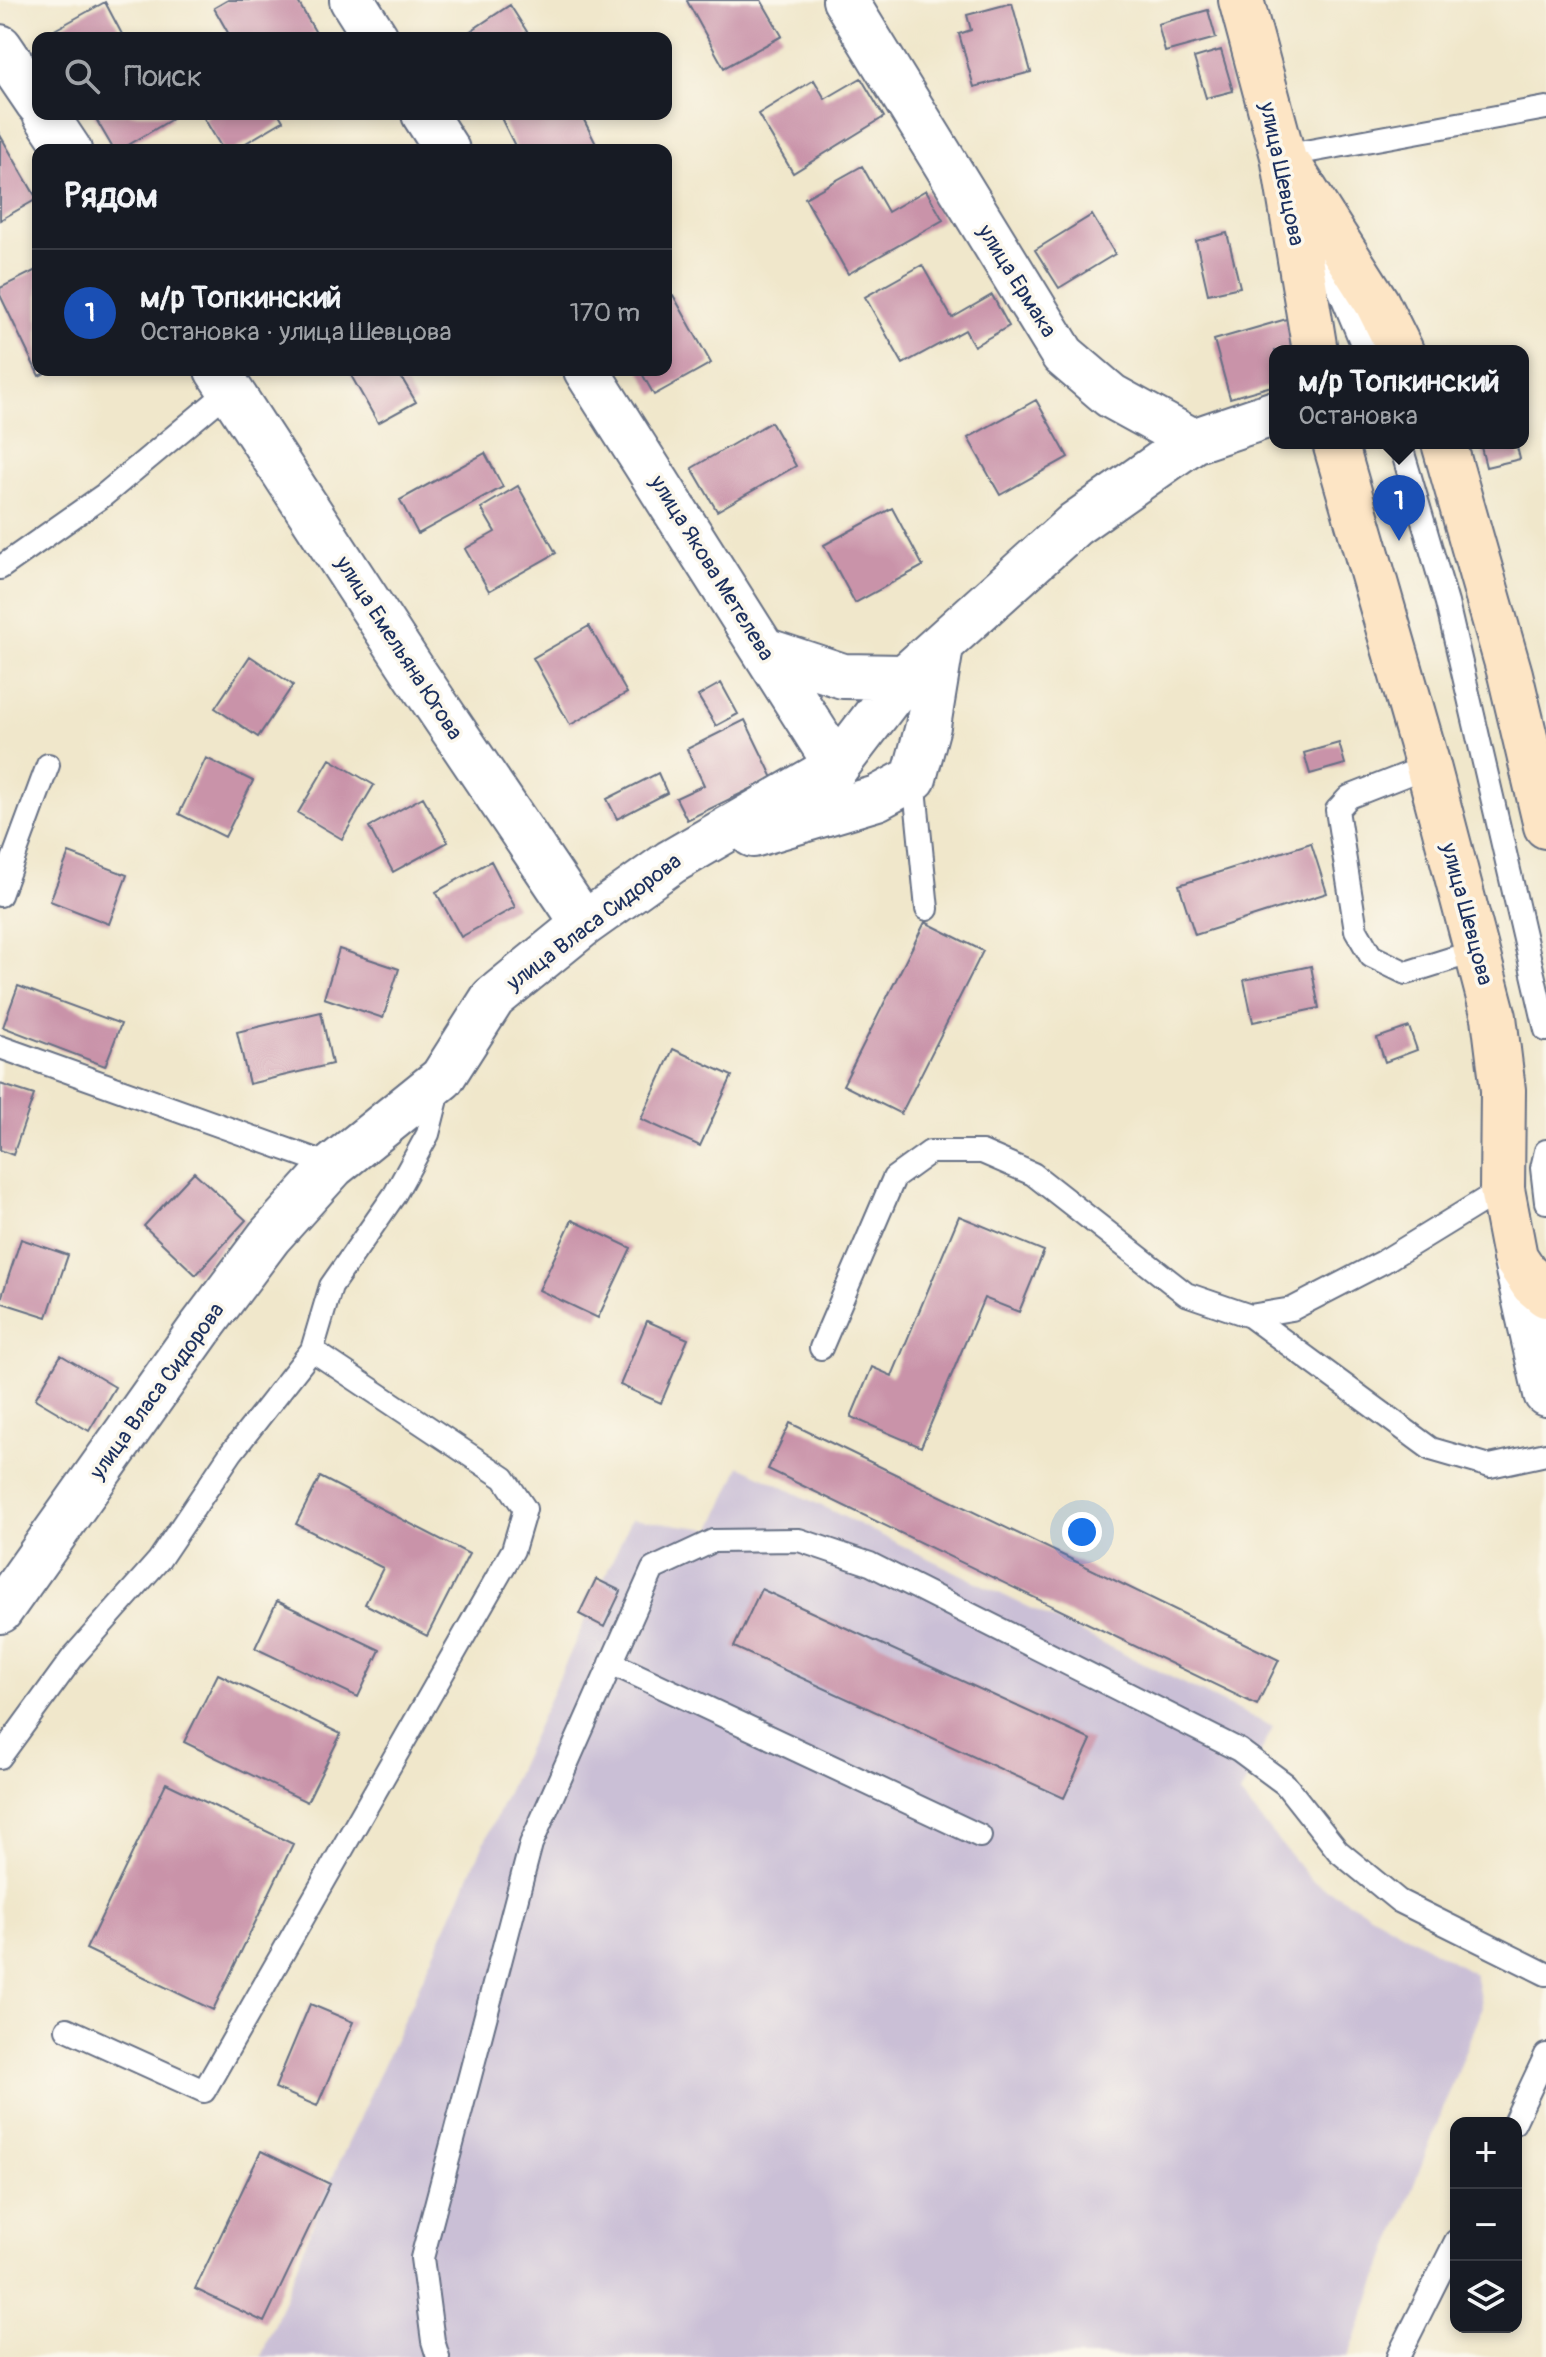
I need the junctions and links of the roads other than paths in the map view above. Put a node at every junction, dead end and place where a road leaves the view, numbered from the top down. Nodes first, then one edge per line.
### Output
1 (352, 0) edge
2 (845, 0) edge
3 (1241, 0) edge
4 (372, 32) edge
5 (0, 47) edge
6 (32, 94) edge
7 (1546, 108) edge
8 (49, 120) edge
9 (428, 120) edge
10 (65, 144) edge
11 (443, 144) edge
12 (1283, 156) junction
13 (1314, 345) edge
14 (1362, 345) edge
15 (1398, 345) edge
16 (590, 376) edge
17 (223, 380) edge
18 (1269, 415) edge
19 (1193, 441) junction
20 (1337, 449) edge
21 (1402, 449) edge
22 (1446, 449) edge
23 (0, 568) edge
24 (941, 647) junction
25 (764, 650) junction
26 (905, 677) junction
27 (48, 765) dead end
28 (837, 766) junction
29 (1428, 766) junction
30 (914, 778) junction
31 (1546, 826) edge
32 (671, 862) junction
33 (0, 895) edge
34 (927, 909) dead end
35 (584, 924) junction
36 (1476, 951) junction
37 (1546, 1030) edge
38 (0, 1047) edge
39 (442, 1078) junction
40 (1546, 1151) edge
41 (333, 1166) junction
42 (1502, 1189) junction
43 (1546, 1202) edge
44 (1515, 1257) junction
45 (1546, 1295) edge
46 (1250, 1316) junction
47 (821, 1348) dead end
48 (312, 1350) junction
49 (1546, 1394) edge
50 (1546, 1454) edge
51 (0, 1611) edge
52 (611, 1663) junction
53 (0, 1757) edge
54 (980, 1836) dead end
55 (1546, 1974) edge
56 (67, 2029) dead end
57 (1546, 2055) edge
58 (1517, 2117) edge
59 (1450, 2253) edge
60 (438, 2357) edge
61 (1398, 2357) edge

1 - 4 street
2 - 19 street, улица Ермака
3 - 12 main road, улица Шевцова
5 - 6 street
7 - 12 lane
8 - 10 street
9 - 11 street
12 - 13 main road, улица Шевцова
12 - 14 lane
12 - 15 main road
16 - 25 street, улица Якова Метелева
17 - 23 lane
17 - 35 street, улица Емельяна Югова
18 - 19 street
19 - 24 street, улица Власа Сидорова
20 - 29 main road, улица Шевцова
21 - 37 lane
22 - 31 main road
24 - 26 street, улица Власа Сидорова
24 - 30 street
25 - 26 street
25 - 28 street, улица Якова Метелева
26 - 28 street, улица Власа Сидорова
27 - 33 lane
28 - 32 street, улица Власа Сидорова
29 - 36 main road, улица Шевцова
29 - 36 lane
30 - 32 street
30 - 34 lane
32 - 35 street, улица Власа Сидорова
35 - 39 street, улица Власа Сидорова
36 - 42 main road, улица Шевцова
38 - 41 lane
39 - 41 street, улица Власа Сидорова
39 - 48 lane
40 - 43 lane
41 - 51 street, улица Власа Сидорова
42 - 44 main road, улица Шевцова
42 - 46 lane
44 - 45 main road
44 - 49 street, улица Шевцова
46 - 47 lane
46 - 50 lane
48 - 53 lane
48 - 56 lane
52 - 54 lane
52 - 55 lane
52 - 60 lane
57 - 58 lane
59 - 61 lane

